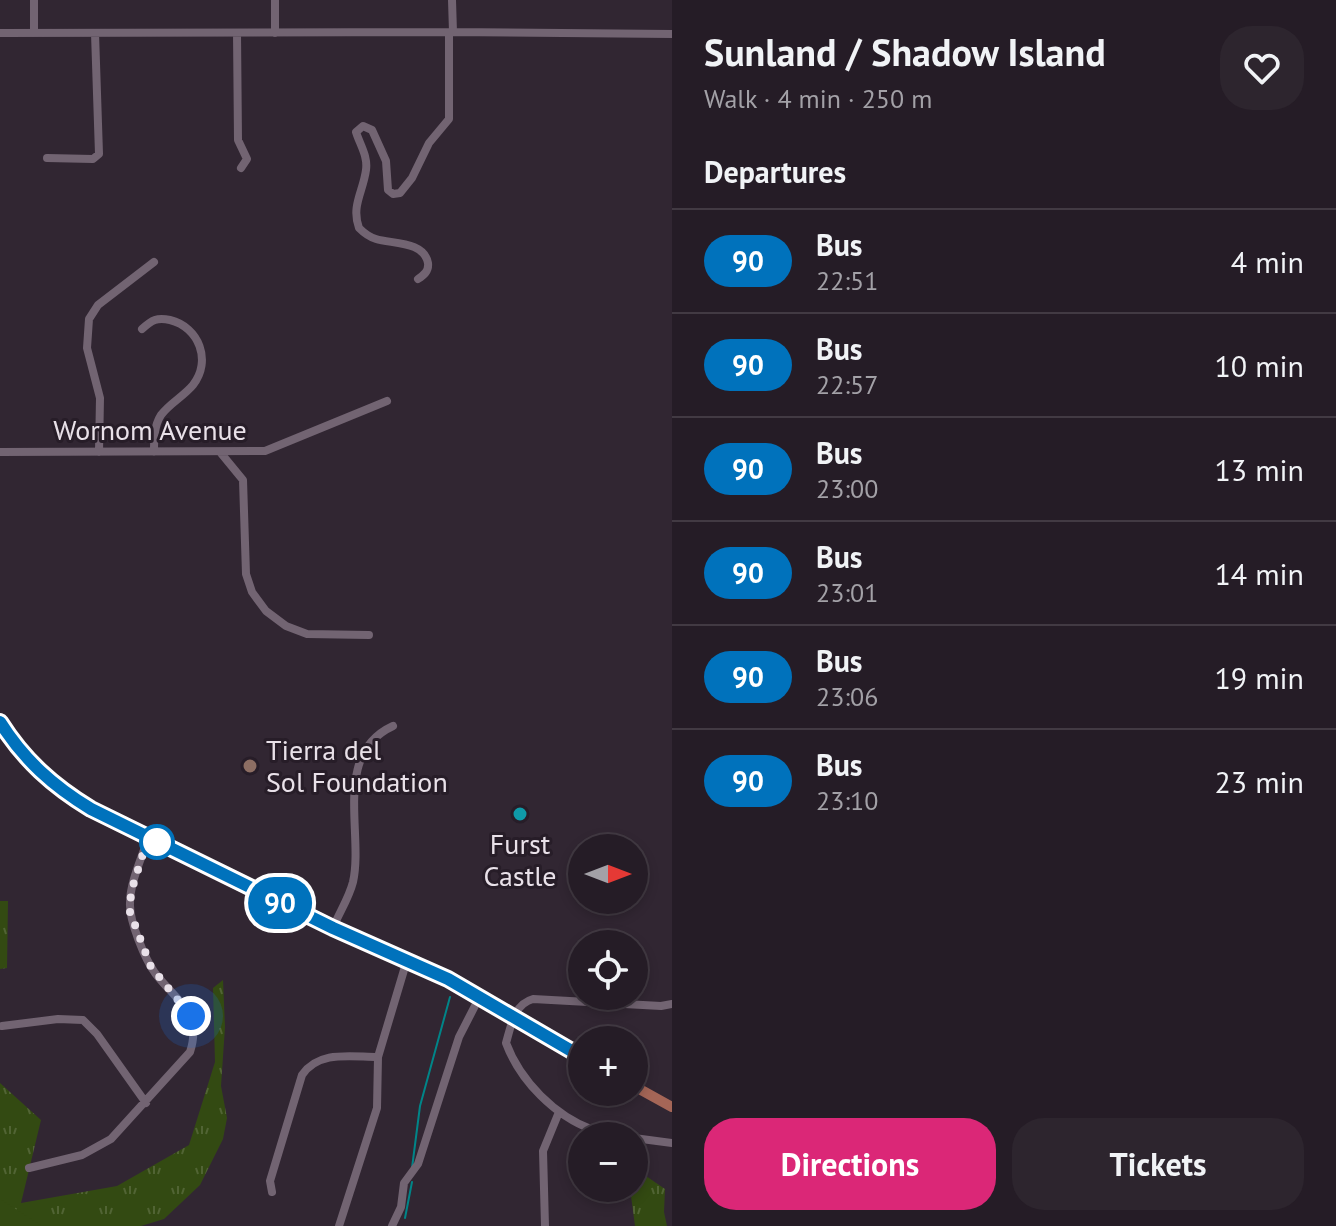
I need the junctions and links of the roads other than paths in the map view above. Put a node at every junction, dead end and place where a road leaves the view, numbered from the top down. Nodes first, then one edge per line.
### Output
1 (34, 0) edge
2 (275, 0) edge
3 (452, 0) edge
4 (451, 32) junction
5 (0, 33) edge
6 (34, 33) junction
7 (95, 33) junction
8 (237, 33) junction
9 (275, 33) junction
10 (672, 34) edge
11 (47, 158) dead end
12 (241, 168) dead end
13 (154, 262) dead end
14 (418, 279) dead end
15 (142, 329) dead end
16 (387, 401) dead end
17 (0, 452) edge
18 (99, 452) junction
19 (154, 452) junction
20 (220, 452) junction
21 (369, 635) dead end
22 (0, 723) edge
23 (393, 726) dead end
24 (148, 838) junction
25 (333, 928) junction
26 (407, 960) junction
27 (479, 998) junction
28 (672, 1004) edge
29 (514, 1017) junction
30 (2, 1026) edge
31 (568, 1049) edge
32 (378, 1057) junction
33 (648, 1094) edge
34 (146, 1103) junction
35 (672, 1107) edge
36 (559, 1112) junction
37 (578, 1122) edge
38 (648, 1140) edge
39 (672, 1143) edge
40 (29, 1168) dead end
41 (272, 1192) dead end
42 (339, 1226) edge
43 (392, 1226) edge
44 (545, 1226) edge

1 - 6 street
2 - 9 street
3 - 4 street
4 - 9 street
4 - 10 street
4 - 14 street
5 - 6 street
6 - 7 street
7 - 8 street
7 - 11 street
8 - 9 street
8 - 12 street
13 - 18 street
15 - 19 street
16 - 20 street, Wornom Avenue
17 - 18 street, Wornom Avenue
18 - 19 street, Wornom Avenue
19 - 20 street, Wornom Avenue
20 - 21 street
22 - 24 main road
23 - 25 street
24 - 25 main road
24 - 34 street
25 - 26 main road
26 - 27 main road
26 - 32 street
27 - 29 main road
27 - 43 street
28 - 29 street
29 - 31 main road
29 - 36 street
30 - 34 street
32 - 41 street
32 - 42 street
33 - 35 main road
34 - 40 street
36 - 37 street
36 - 44 street
38 - 39 street

